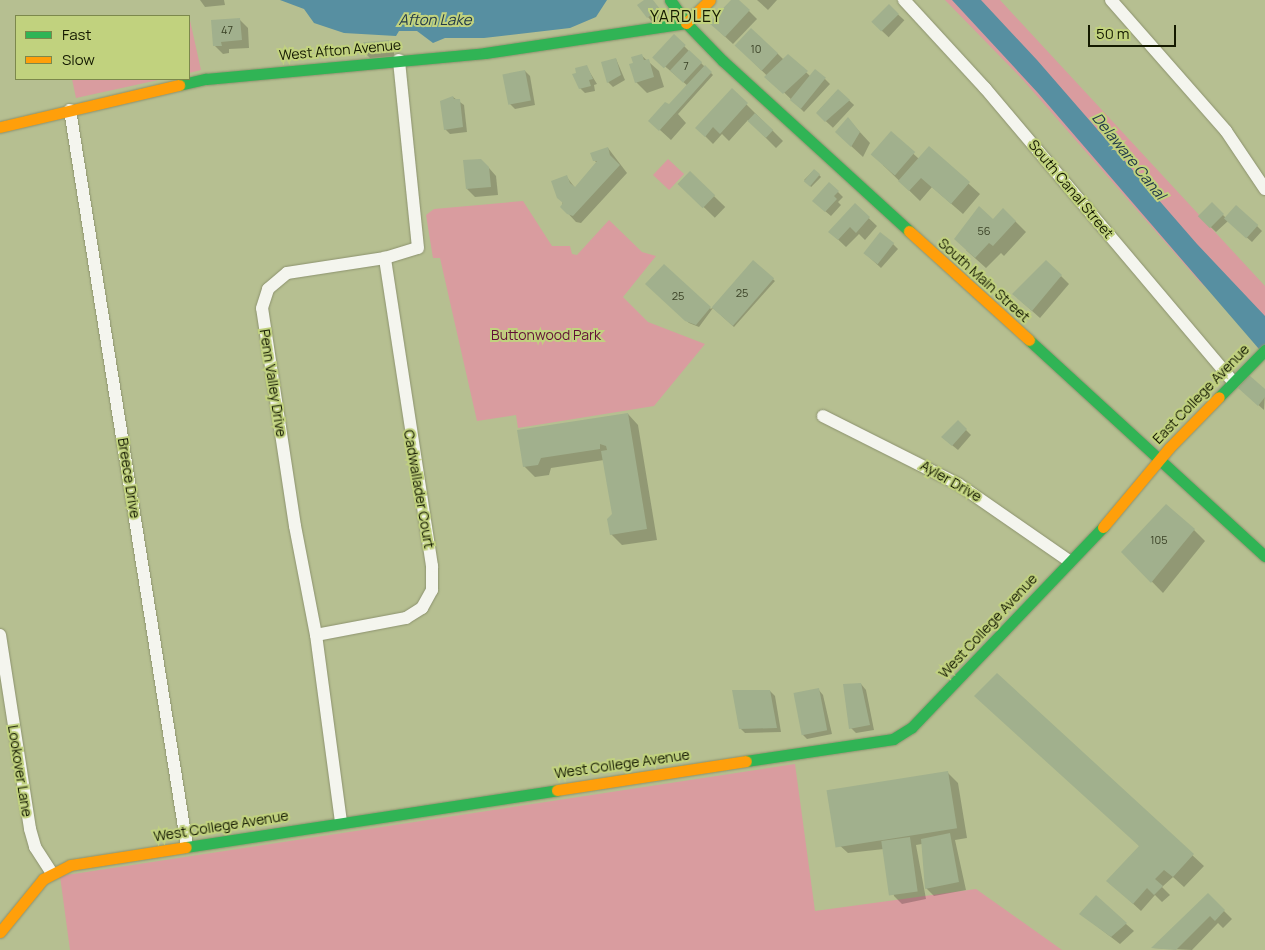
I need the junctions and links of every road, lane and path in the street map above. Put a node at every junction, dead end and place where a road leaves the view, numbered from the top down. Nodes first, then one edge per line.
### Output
1 (670, 0) edge
2 (710, 0) edge
3 (904, 0) edge
4 (1111, 0) edge
5 (686, 23) junction
6 (399, 60) junction
7 (70, 110) junction
8 (0, 127) edge
9 (1265, 189) edge
10 (385, 258) junction
11 (1265, 350) edge
12 (1233, 381) junction
13 (823, 416) dead end
14 (1159, 458) junction
15 (1265, 556) edge
16 (1069, 561) junction
17 (0, 635) edge
18 (316, 635) junction
19 (342, 822) junction
20 (187, 846) junction
21 (51, 872) junction
22 (0, 932) edge

1 - 5 main road, South Main Street
2 - 5 main road
3 - 12 street, South Canal Street
4 - 9 street
5 - 6 main road, West Afton Avenue
5 - 14 main road, South Main Street
6 - 7 main road, West Afton Avenue
6 - 10 street, Penn Valley Drive
7 - 8 main road, West Afton Avenue
7 - 20 street, Breece Drive
10 - 18 street, Cadwallader Court
10 - 18 street, Penn Valley Drive
11 - 12 main road, East College Avenue
12 - 14 main road, East College Avenue
13 - 16 street, Ayler Drive
14 - 15 main road, South Main Street
14 - 16 main road, West College Avenue
16 - 19 main road, West College Avenue
17 - 21 street, Lookover Lane
18 - 19 street, Penn Valley Drive
19 - 20 main road, West College Avenue
20 - 21 main road, West College Avenue
21 - 22 main road, West College Avenue

